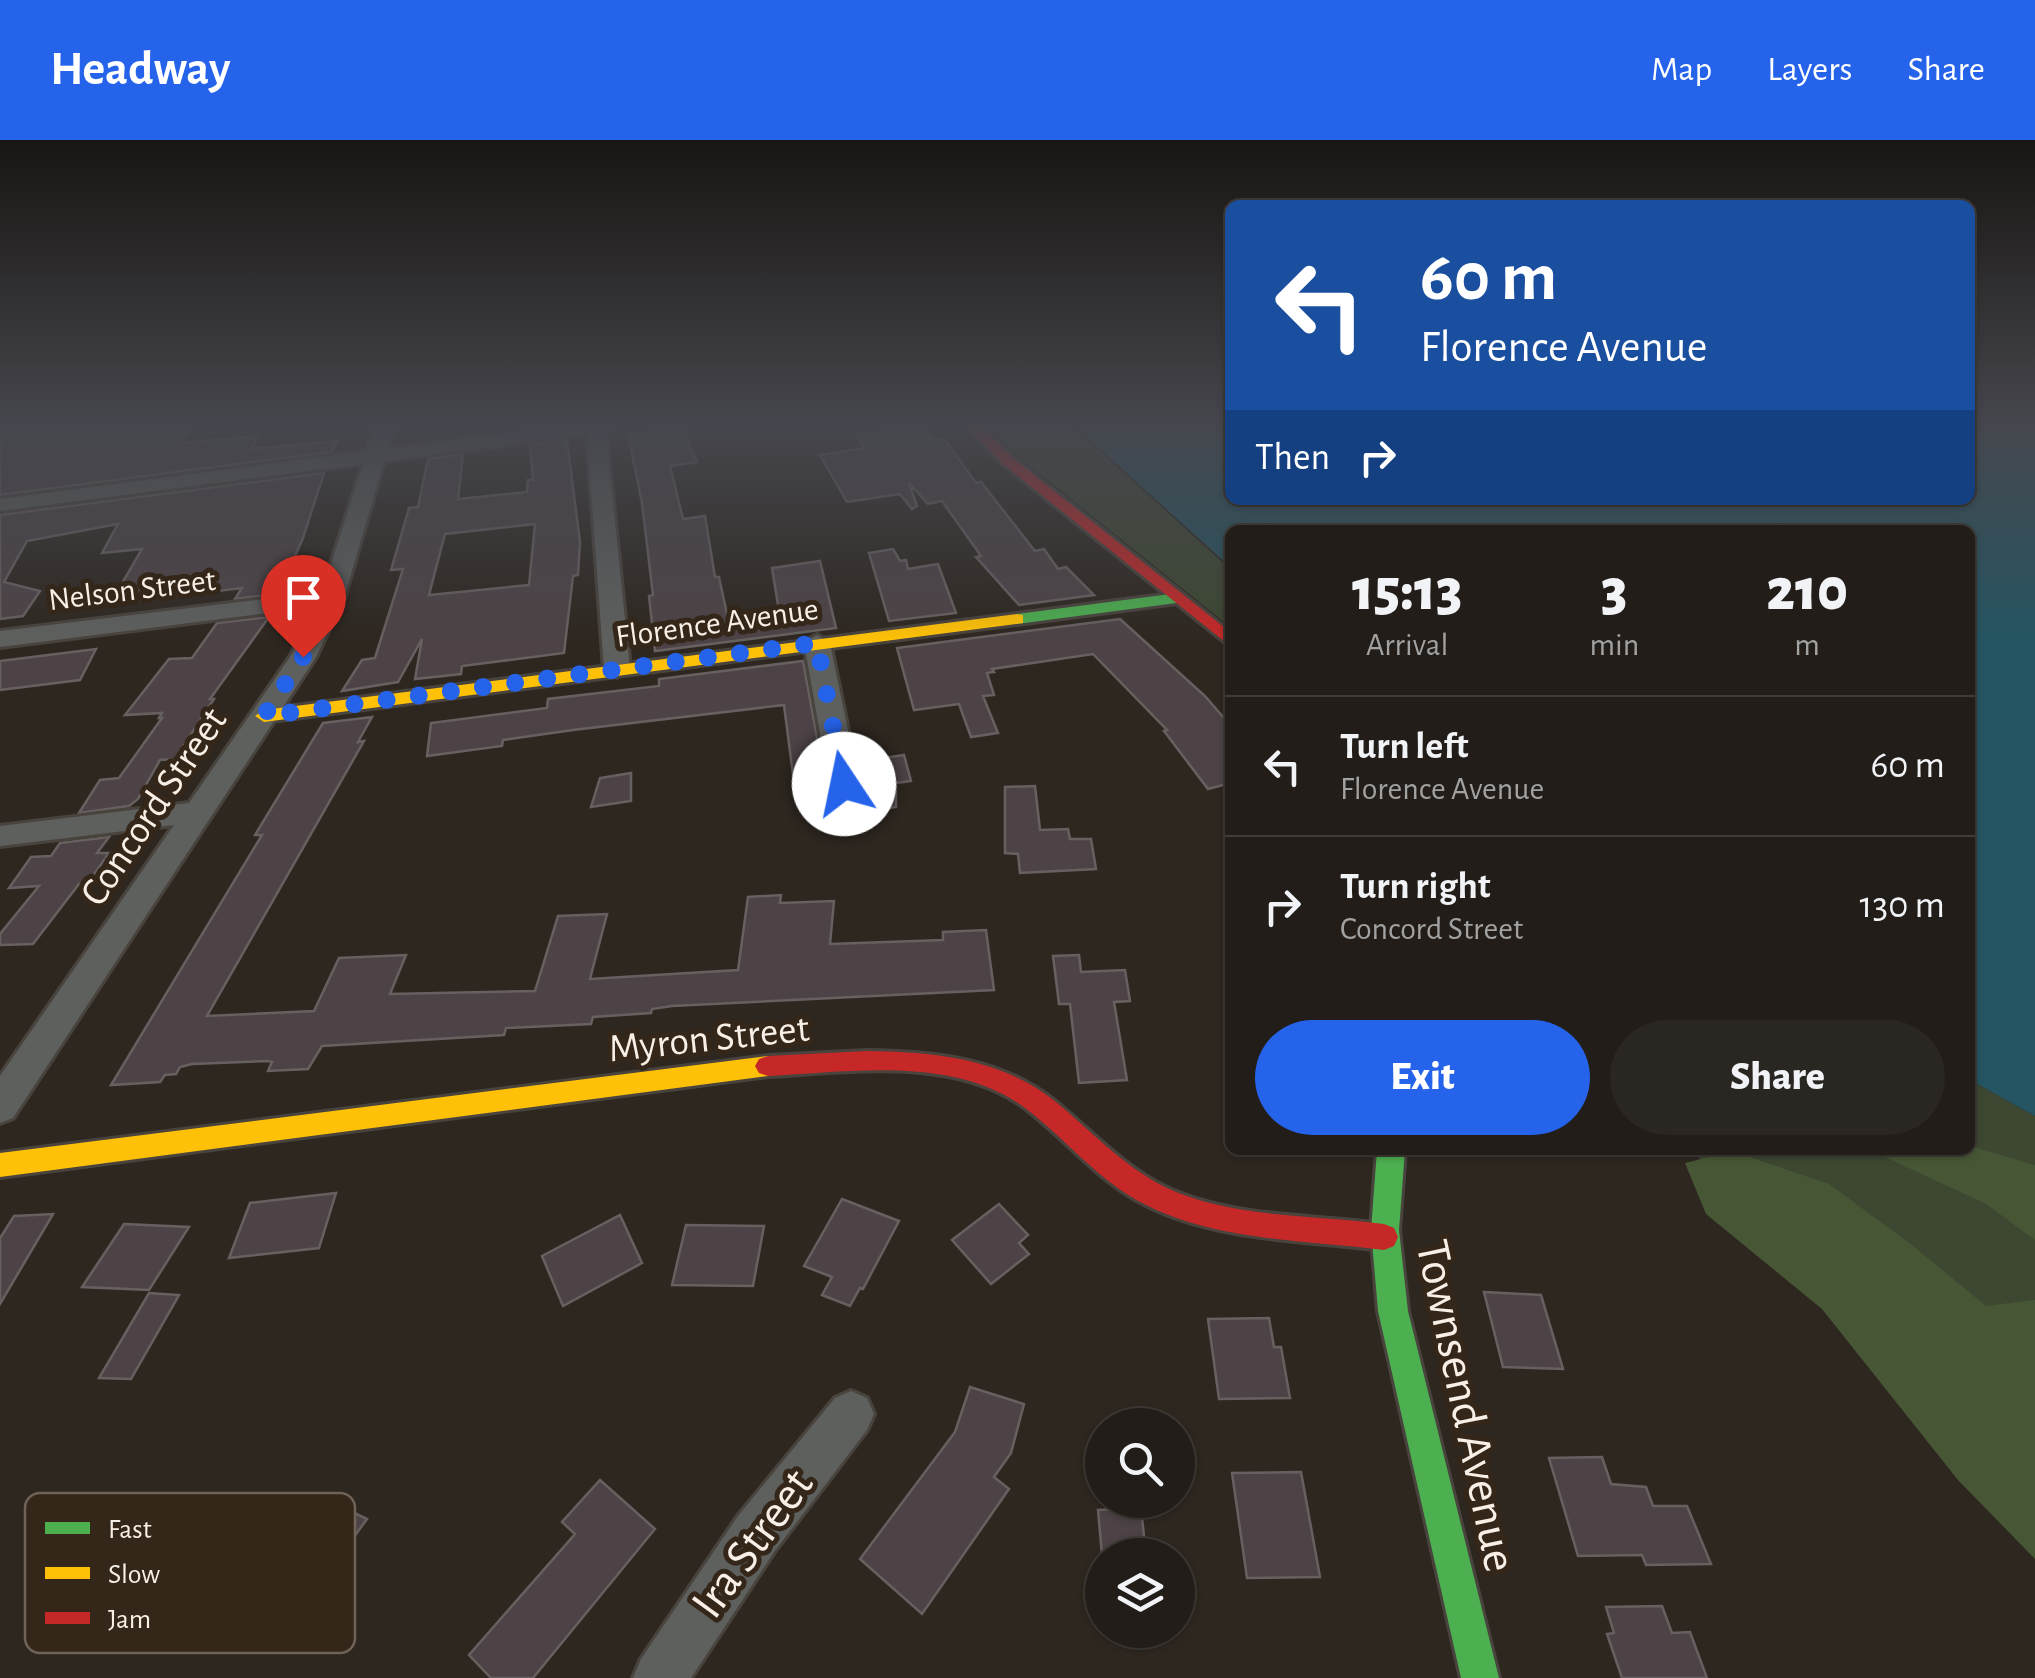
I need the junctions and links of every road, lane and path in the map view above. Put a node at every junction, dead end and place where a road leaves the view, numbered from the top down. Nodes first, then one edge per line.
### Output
1 (63, 498) edge
2 (363, 498) edge
3 (607, 498) edge
4 (1054, 498) edge
5 (0, 506) edge
6 (332, 598) junction
7 (1178, 598) junction
8 (1225, 637) edge
9 (0, 638) edge
10 (817, 643) junction
11 (618, 669) junction
12 (264, 716) junction
13 (844, 784) dead end
14 (198, 812) junction
15 (0, 836) edge
16 (0, 1107) edge
17 (1391, 1155) edge
18 (0, 1165) edge
19 (1384, 1237) junction
20 (851, 1414) dead end
21 (660, 1678) edge
22 (1480, 1678) edge

1 - 5 street
2 - 6 street, Concord Street
3 - 11 street
4 - 7 street
6 - 9 street, Nelson Street
6 - 12 street, Concord Street
7 - 8 street
7 - 10 street, Florence Avenue
10 - 11 street, Florence Avenue
10 - 13 street
11 - 12 street, Florence Avenue
12 - 14 street, Concord Street
14 - 15 street
14 - 16 street, Concord Street
17 - 19 street, Townsend Avenue
18 - 19 street, Myron Street
19 - 22 street, Townsend Avenue
20 - 21 street, Ira Street

